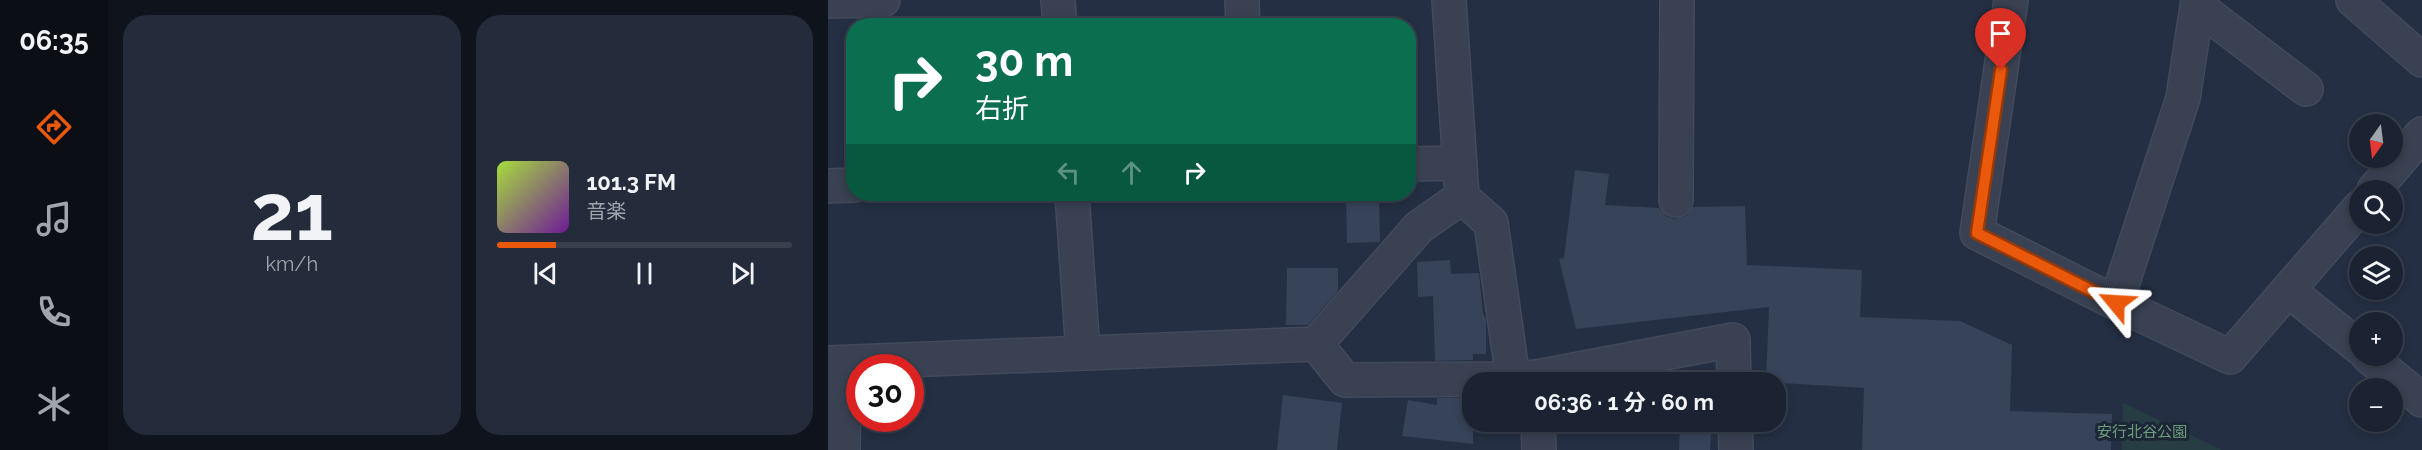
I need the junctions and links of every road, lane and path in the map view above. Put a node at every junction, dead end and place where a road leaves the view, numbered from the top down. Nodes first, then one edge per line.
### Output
1 (883, 0) edge
2 (1058, 0) edge
3 (1242, 0) edge
4 (1449, 0) edge
5 (1677, 0) edge
6 (2011, 0) edge
7 (2353, 0) edge
8 (840, 1) edge
9 (2197, 3) edge
10 (1059, 18) edge
11 (1243, 18) edge
12 (2422, 60) edge
13 (2306, 89) dead end
14 (2422, 134) edge
15 (1460, 163) junction
16 (1416, 164) edge
17 (2383, 180) edge
18 (846, 185) edge
19 (828, 186) edge
20 (1462, 197) junction
21 (1676, 200) dead end
22 (1072, 201) edge
23 (2349, 220) edge
24 (2288, 290) junction
25 (2116, 303) junction
26 (2349, 339) edge
27 (1316, 344) junction
28 (1083, 353) junction
29 (836, 363) edge
30 (2380, 366) edge
31 (1527, 372) edge
32 (1566, 372) edge
33 (1734, 372) edge
34 (1462, 379) edge
35 (2422, 400) edge
36 (1538, 432) edge
37 (1735, 432) edge
38 (843, 450) edge
39 (1539, 450) edge
40 (1736, 450) edge

1 - 8 street
2 - 10 street
3 - 11 street
4 - 15 street
5 - 21 street
6 - 25 street
7 - 12 street
9 - 13 street
9 - 25 street
14 - 17 street
15 - 16 street
15 - 20 street
18 - 19 street
20 - 27 street
20 - 31 street
22 - 28 street
23 - 24 street
24 - 25 street
24 - 26 street
27 - 28 street
27 - 34 street
28 - 29 street
29 - 38 street
30 - 35 street
32 - 33 street
36 - 39 street
37 - 40 street

